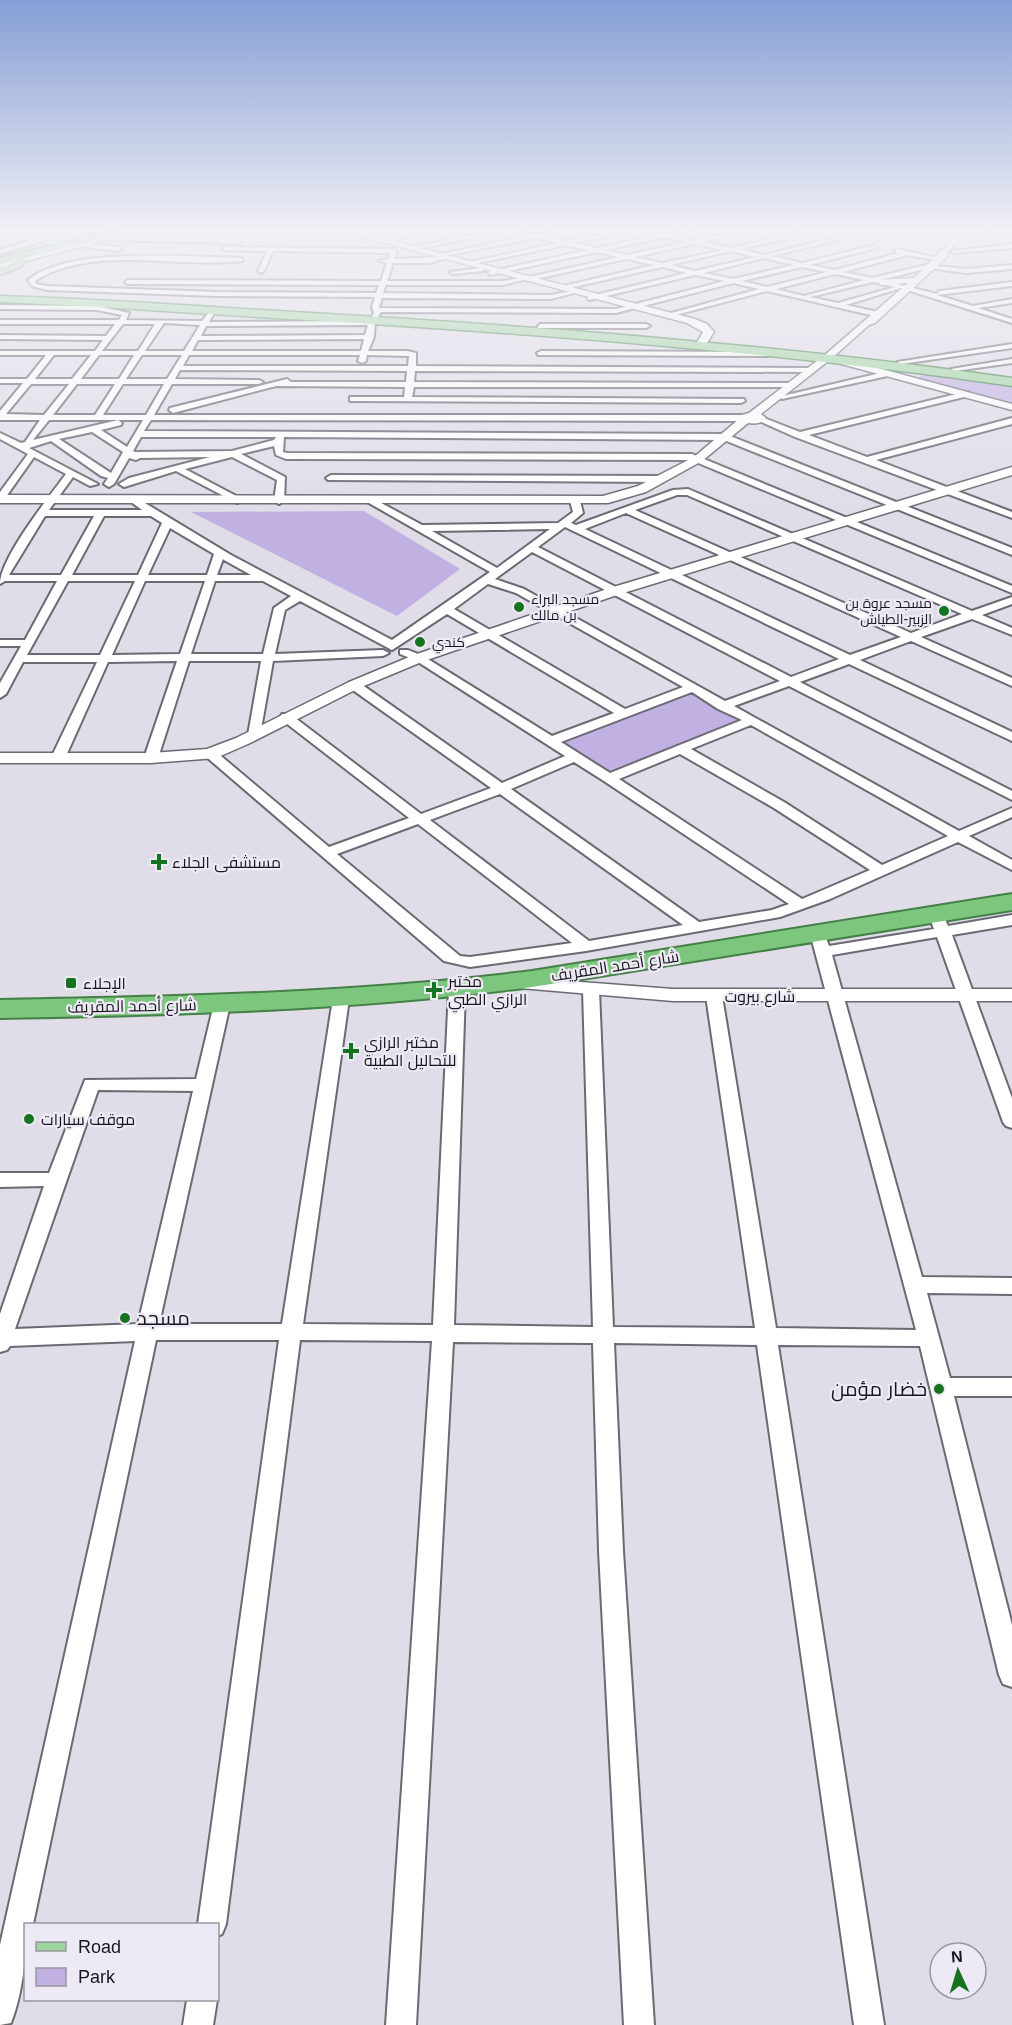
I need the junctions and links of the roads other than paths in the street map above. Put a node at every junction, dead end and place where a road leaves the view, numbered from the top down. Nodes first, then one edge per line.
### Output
1 (203, 323) edge
2 (30, 324) edge
3 (121, 324) edge
4 (159, 324) edge
5 (373, 324) edge
6 (416, 324) edge
7 (540, 324) edge
8 (679, 324) edge
9 (698, 324) edge
10 (873, 324) edge
11 (686, 336) junction
12 (0, 337) edge
13 (17, 337) junction
14 (370, 337) junction
15 (540, 337) junction
16 (109, 338) junction
17 (195, 338) junction
18 (705, 339) junction
19 (1012, 346) edge
20 (728, 350) junction
21 (803, 352) junction
22 (837, 352) junction
23 (52, 353) junction
24 (96, 353) junction
25 (140, 353) junction
26 (186, 353) junction
27 (1, 354) edge
28 (275, 354) junction
29 (364, 354) junction
30 (901, 362) junction
31 (1010, 362) edge
32 (177, 368) junction
33 (269, 368) junction
34 (330, 368) junction
35 (360, 368) junction
36 (412, 368) junction
37 (543, 369) junction
38 (729, 369) junction
39 (955, 369) junction
40 (812, 370) junction
41 (889, 373) junction
42 (1012, 380) edge
43 (0, 381) edge
44 (28, 381) junction
45 (75, 382) junction
46 (121, 382) junction
47 (170, 382) junction
48 (215, 382) junction
49 (277, 384) junction
50 (357, 384) junction
51 (409, 384) junction
52 (468, 384) junction
53 (544, 385) junction
54 (735, 385) junction
55 (793, 385) junction
56 (261, 386) junction
57 (965, 394) junction
58 (777, 398) junction
59 (353, 399) junction
60 (408, 400) junction
61 (467, 400) junction
62 (545, 401) junction
63 (741, 401) junction
64 (205, 402) junction
65 (1012, 407) edge
66 (98, 416) junction
67 (148, 416) junction
68 (0, 417) edge
69 (47, 417) junction
70 (469, 417) junction
71 (546, 417) junction
72 (751, 417) junction
73 (348, 418) junction
74 (1012, 421) edge
75 (94, 429) junction
76 (137, 434) junction
77 (344, 435) junction
78 (548, 435) junction
79 (798, 435) junction
80 (0, 436) edge
81 (725, 437) junction
82 (279, 438) junction
83 (53, 439) junction
84 (27, 448) junction
85 (129, 454) junction
86 (233, 454) junction
87 (549, 455) junction
88 (338, 456) junction
89 (409, 456) junction
90 (698, 459) junction
91 (867, 460) junction
92 (178, 469) junction
93 (1012, 471) edge
94 (71, 473) junction
95 (161, 473) junction
96 (331, 478) junction
97 (410, 478) junction
98 (551, 478) junction
99 (662, 479) junction
100 (111, 480) junction
101 (93, 484) junction
102 (124, 484) junction
103 (59, 488) junction
104 (642, 489) junction
105 (947, 491) junction
106 (661, 497) junction
107 (0, 499) edge
108 (117, 499) junction
109 (52, 500) junction
110 (132, 500) junction
111 (237, 500) junction
112 (279, 501) junction
113 (327, 501) junction
114 (372, 501) junction
115 (552, 501) junction
116 (575, 501) junction
117 (897, 506) junction
118 (629, 511) junction
119 (42, 513) junction
120 (152, 513) junction
121 (100, 514) junction
122 (1012, 515) edge
123 (849, 522) junction
124 (167, 523) junction
125 (561, 525) junction
126 (423, 528) junction
127 (578, 528) junction
128 (795, 538) junction
129 (532, 548) junction
130 (1012, 552) edge
131 (219, 554) junction
132 (730, 557) junction
133 (672, 574) junction
134 (492, 576) junction
135 (65, 578) junction
136 (140, 578) junction
137 (211, 578) junction
138 (268, 578) junction
139 (1, 579) edge
140 (1012, 590) edge
141 (615, 591) junction
142 (301, 596) junction
143 (1012, 600) edge
144 (447, 609) junction
145 (556, 613) junction
146 (971, 614) junction
147 (1012, 632) edge
148 (489, 635) junction
149 (913, 637) junction
150 (0, 643) edge
151 (28, 643) junction
152 (393, 649) junction
153 (268, 657) junction
154 (184, 658) junction
155 (418, 658) junction
156 (20, 659) junction
157 (104, 659) junction
158 (850, 659) junction
159 (5, 677) edge
160 (788, 682) junction
161 (1012, 682) edge
162 (354, 685) junction
163 (692, 688) junction
164 (0, 694) edge
165 (722, 706) junction
166 (623, 713) junction
167 (286, 717) junction
168 (752, 721) junction
169 (254, 735) junction
170 (1012, 737) edge
171 (549, 742) junction
172 (683, 750) junction
173 (210, 754) junction
174 (574, 757) junction
175 (0, 758) edge
176 (58, 758) junction
177 (151, 758) junction
178 (609, 778) junction
179 (501, 789) junction
180 (1012, 796) edge
181 (1012, 812) edge
182 (420, 819) junction
183 (959, 836) junction
184 (327, 853) junction
185 (1012, 866) edge
186 (880, 870) junction
187 (1012, 891) edge
188 (1012, 902) edge
189 (801, 905) junction
190 (1012, 920) edge
191 (940, 922) junction
192 (696, 927) junction
193 (821, 942) junction
194 (586, 946) junction
195 (508, 982) junction
196 (457, 989) junction
197 (591, 990) junction
198 (0, 992) edge
199 (1012, 995) edge
200 (714, 996) junction
201 (837, 996) junction
202 (966, 996) junction
203 (341, 999) junction
204 (222, 1004) junction
205 (0, 1008) edge
206 (204, 1085) junction
207 (1012, 1122) edge
208 (56, 1179) junction
209 (0, 1180) edge
210 (915, 1285) junction
211 (1012, 1286) edge
212 (147, 1332) junction
213 (291, 1332) junction
214 (443, 1334) junction
215 (604, 1336) junction
216 (767, 1338) junction
217 (929, 1338) junction
218 (1, 1340) edge
219 (1012, 1387) edge
220 (942, 1388) junction
221 (1012, 1675) edge
222 (212, 1923) edge
223 (3, 1982) edge
224 (202, 2001) edge
225 (0, 2012) edge
226 (198, 2025) edge
227 (401, 2025) edge
228 (639, 2025) edge
229 (869, 2025) edge

1 - 17 street
2 - 13 street
3 - 16 street
4 - 25 street
5 - 14 street
6 - 15 main road
7 - 15 street
8 - 11 main road
9 - 18 main road
10 - 22 street
11 - 15 main road
11 - 15 main road
11 - 18 main road
12 - 13 street
13 - 16 street
13 - 27 street
14 - 17 street
14 - 29 street
15 - 20 street
15 - 37 street
16 - 24 street
17 - 26 street
18 - 20 main road
18 - 21 main road
19 - 30 street
20 - 21 main road
20 - 38 street
21 - 22 main road
22 - 30 main road
22 - 40 street
22 - 41 street
22 - 42 main road
23 - 24 street
23 - 27 street
23 - 44 street
24 - 25 street
24 - 45 street
25 - 26 street
25 - 46 street
26 - 28 street
26 - 32 street
28 - 29 street
28 - 33 street
29 - 35 street
29 - 36 street
30 - 39 main road
31 - 39 street
32 - 33 street
32 - 47 street
33 - 34 street
33 - 56 street
34 - 35 street
34 - 49 street
35 - 36 street
35 - 50 street
36 - 37 street
36 - 51 street
37 - 38 street
37 - 53 street
38 - 40 street
38 - 54 street
39 - 42 main road
40 - 55 street
41 - 57 street
41 - 58 street
43 - 44 street
44 - 45 street
44 - 68 street
45 - 46 street
45 - 69 street
46 - 47 street
46 - 66 street
47 - 48 street
47 - 67 street
48 - 56 street
48 - 64 street
49 - 50 street
49 - 56 street
50 - 51 street
50 - 59 street
51 - 52 street
51 - 60 street
52 - 53 street
52 - 61 street
53 - 54 street
53 - 62 street
54 - 55 street
54 - 63 street
55 - 58 street
56 - 64 street
57 - 65 street
57 - 79 street
58 - 72 street
59 - 60 street
59 - 73 street
60 - 61 street
61 - 62 street
61 - 70 street
62 - 63 street
62 - 71 street
63 - 72 street
64 - 67 street
66 - 67 street
66 - 69 street
67 - 73 street
67 - 75 street
67 - 76 street
68 - 69 street
69 - 84 street
70 - 71 street
70 - 73 street
71 - 72 street
71 - 78 street
72 - 79 street
72 - 81 street
73 - 77 street
74 - 91 street
75 - 83 street
75 - 85 street
76 - 82 street
76 - 85 street
77 - 78 street
77 - 82 street
77 - 88 street
78 - 81 street
78 - 87 street
79 - 91 street
80 - 84 street
81 - 90 street
81 - 117 street
82 - 86 street
82 - 88 street
83 - 84 street
83 - 100 street
84 - 94 street
84 - 107 street
85 - 86 street
85 - 95 street
85 - 100 street
86 - 92 street
86 - 112 street
87 - 89 street
87 - 90 street
87 - 98 street
88 - 89 street
88 - 96 street
89 - 97 street
90 - 99 street
90 - 123 street
91 - 105 street
92 - 95 street
92 - 111 street
93 - 105 street
94 - 101 street
94 - 103 street
95 - 102 street
96 - 97 street
96 - 113 street
97 - 98 street
98 - 99 street
98 - 115 street
99 - 104 street
100 - 101 street
100 - 102 street
101 - 103 street
102 - 108 street
103 - 109 street
104 - 106 street
104 - 116 street
105 - 117 street
105 - 122 street
106 - 118 street
106 - 128 street
107 - 109 street
108 - 109 street
108 - 110 street
109 - 119 street
110 - 111 street
110 - 120 street
111 - 112 street
112 - 113 street
113 - 114 street
114 - 115 street
114 - 126 street
115 - 116 street
116 - 125 street
117 - 123 street
117 - 130 street
118 - 127 street
118 - 132 street
119 - 121 street
119 - 139 street
120 - 121 street
120 - 124 street
121 - 135 street
123 - 128 street
123 - 140 street
124 - 131 street
124 - 136 street
125 - 126 street
125 - 127 street
125 - 129 street
126 - 134 street
127 - 133 street
128 - 132 street
128 - 146 street
129 - 134 street
129 - 141 street
131 - 137 street
131 - 138 street
132 - 133 street
132 - 149 street
133 - 141 street
133 - 158 street
134 - 144 street
134 - 145 street
135 - 136 street
135 - 139 street
135 - 151 street
136 - 137 street
136 - 157 street
137 - 138 street
137 - 154 street
138 - 142 street
141 - 145 street
141 - 160 street
142 - 152 street
142 - 153 street
143 - 146 street
144 - 148 street
144 - 152 street
145 - 148 street
145 - 163 street
146 - 147 street
146 - 149 street
148 - 155 street
148 - 166 street
149 - 158 street
149 - 161 street
150 - 151 street
151 - 156 street
152 - 153 street
152 - 155 street
153 - 154 street
153 - 169 street
154 - 157 street
154 - 177 street
155 - 162 street
155 - 171 street
156 - 157 street
156 - 159 street
157 - 176 street
158 - 160 street
158 - 170 street
159 - 164 street
160 - 165 street
160 - 180 street
162 - 167 street
162 - 179 street
163 - 165 street
163 - 166 street
165 - 168 street
166 - 171 street
167 - 169 street
167 - 182 street
168 - 172 street
168 - 183 street
169 - 173 street
171 - 174 street
172 - 178 street
172 - 186 street
173 - 177 street
173 - 184 street
174 - 178 street
174 - 179 street
175 - 176 street
176 - 177 street
178 - 189 street
179 - 182 street
179 - 192 street
181 - 183 street
182 - 184 street
182 - 194 street
183 - 185 street
183 - 186 street
184 - 194 street
186 - 189 street
187 - 198 highway, شارع أحمد المقريف
188 - 191 highway, شارع أحمد المقريف
189 - 192 street
190 - 191 street
191 - 193 highway, شارع أحمد المقريف
191 - 202 street
192 - 194 street
193 - 195 highway, شارع أحمد المقريف
193 - 201 street
195 - 196 highway, شارع أحمد المقريف
195 - 197 street, شارع بيروت
196 - 203 highway, شارع أحمد المقريف
196 - 214 street
197 - 200 street, شارع بيروت
197 - 215 street
199 - 202 street, شارع بيروت
200 - 201 street, شارع بيروت
200 - 216 street
201 - 202 street, شارع بيروت
201 - 210 street
202 - 207 street
203 - 204 highway, شارع أحمد المقريف
203 - 213 street
204 - 205 highway, شارع أحمد المقريف
204 - 206 street
206 - 208 street
206 - 212 street
208 - 209 street
208 - 218 street
210 - 211 street
210 - 217 street
212 - 213 street
212 - 218 street
212 - 223 street
213 - 214 street
213 - 222 street
214 - 215 street
214 - 227 street
215 - 216 street
215 - 228 street
216 - 217 street
216 - 229 street
217 - 220 street
219 - 220 street
220 - 221 street
223 - 225 street
224 - 226 street

